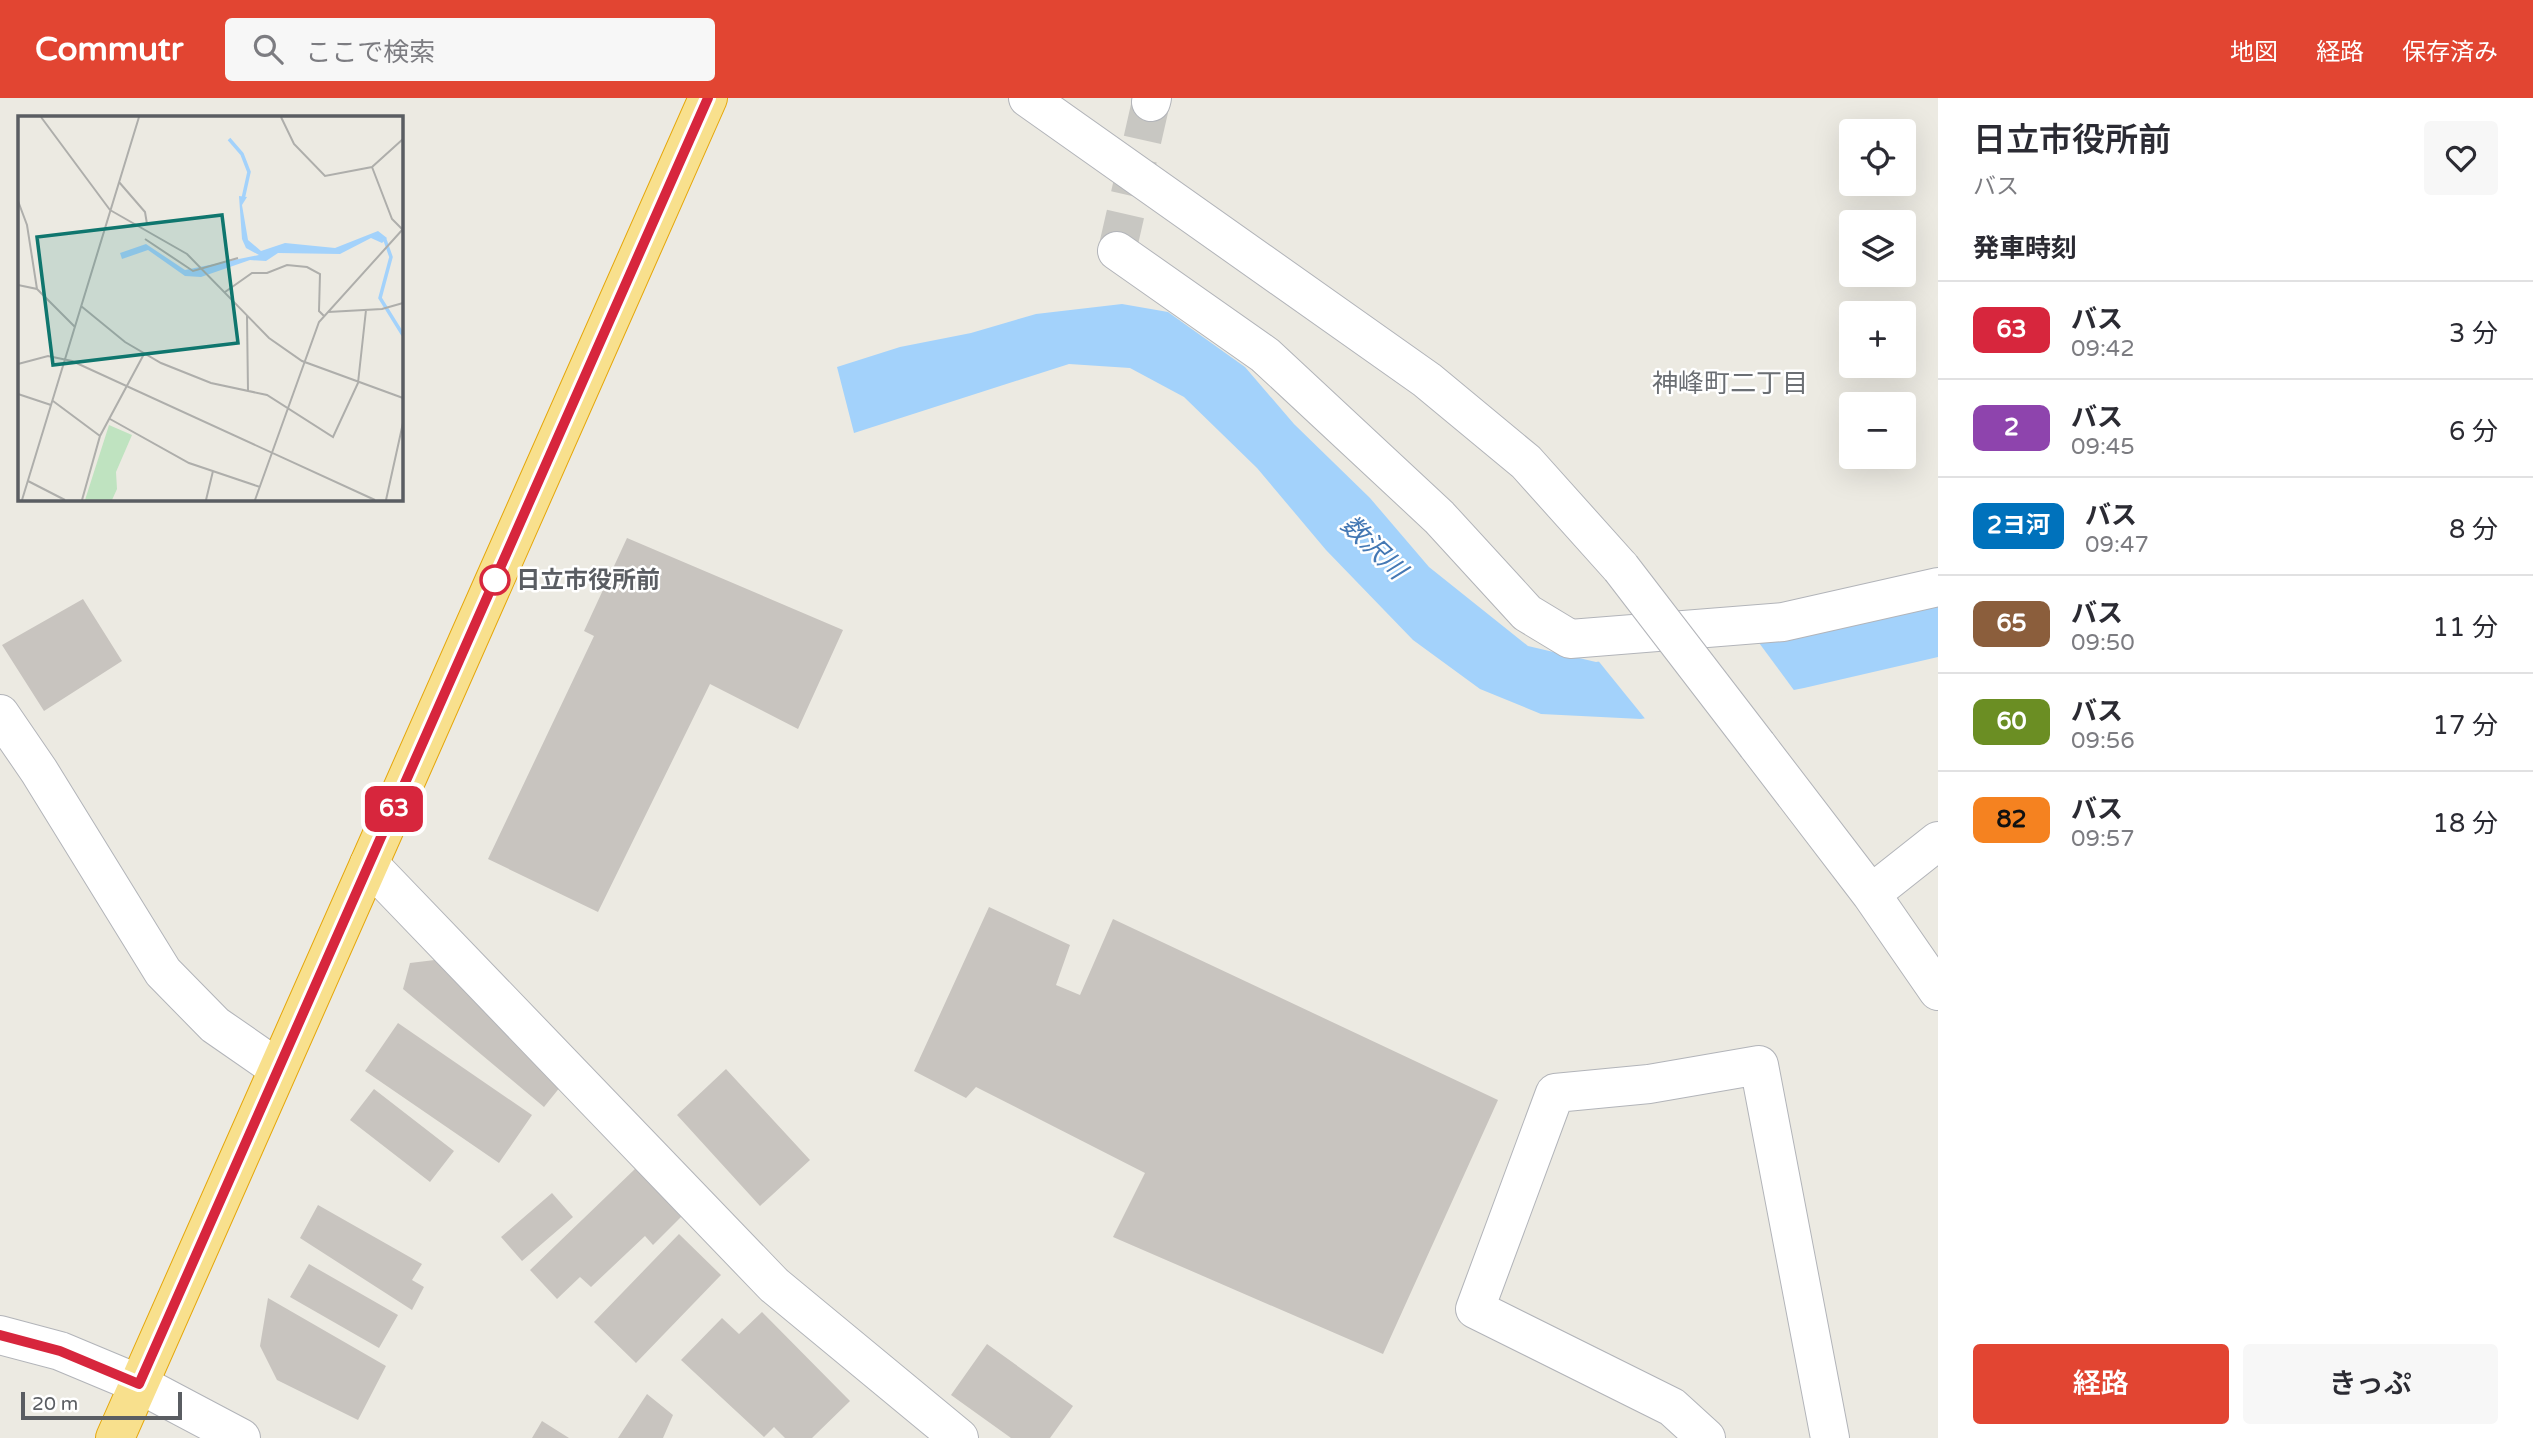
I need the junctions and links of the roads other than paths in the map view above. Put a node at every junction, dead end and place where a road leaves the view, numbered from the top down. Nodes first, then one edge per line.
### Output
1 (708, 98) edge
2 (1028, 98) edge
3 (1116, 251) dead end
4 (1938, 587) edge
5 (0, 714) edge
6 (1938, 841) edge
7 (369, 864) junction
8 (1871, 894) junction
9 (1938, 991) edge
10 (277, 1068) junction
11 (0, 1335) edge
12 (139, 1384) junction
13 (115, 1438) edge
14 (241, 1438) edge
15 (958, 1438) edge
16 (1706, 1438) edge
17 (1830, 1438) edge

1 - 7 highway
2 - 8 street, bridge
3 - 4 street
5 - 10 street
6 - 8 street
7 - 10 highway
7 - 15 street
8 - 9 street
10 - 12 highway
11 - 12 street
12 - 13 highway
12 - 14 street
16 - 17 street

